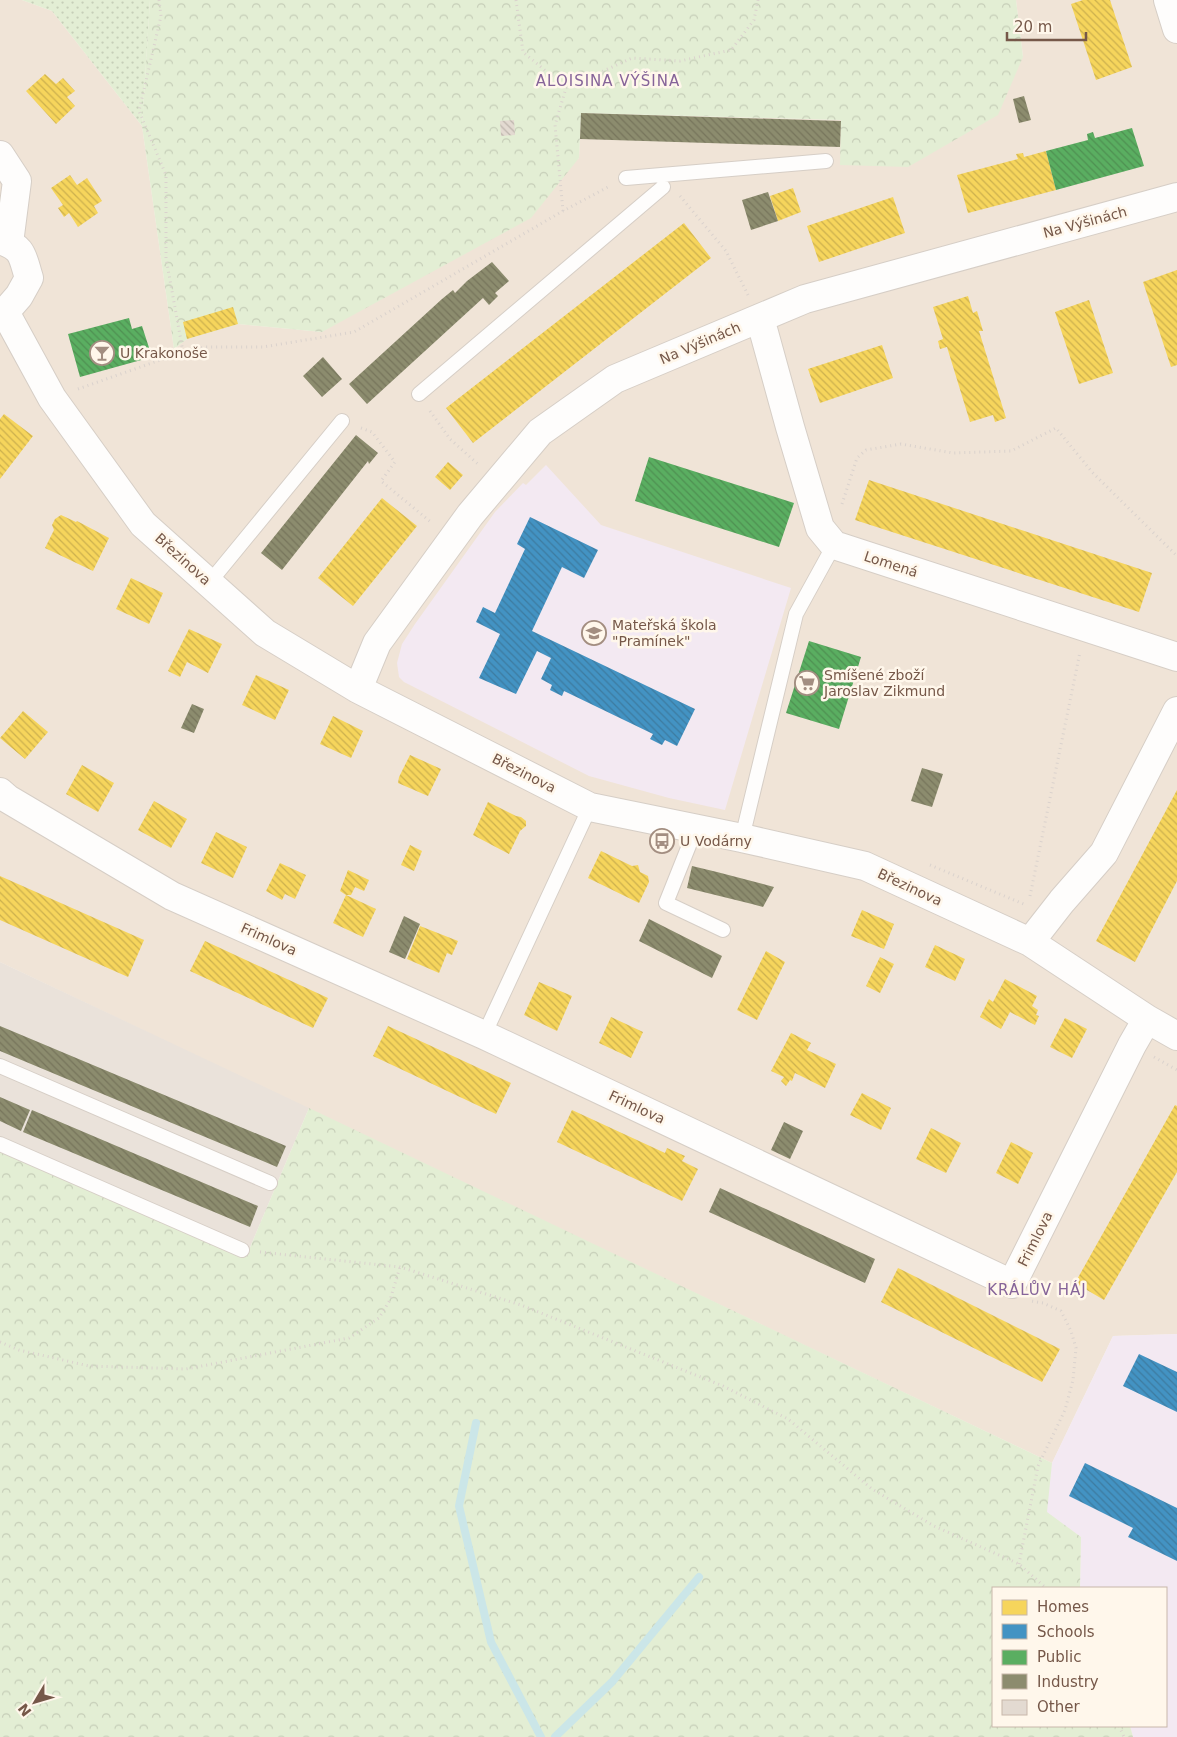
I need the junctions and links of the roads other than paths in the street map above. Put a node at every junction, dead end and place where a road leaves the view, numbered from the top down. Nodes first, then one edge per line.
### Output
1 (1168, 0) edge
2 (1177, 29) edge
3 (0, 155) edge
4 (826, 161) dead end
5 (626, 178) road end
6 (663, 187) road end
7 (1177, 197) edge
8 (4, 241) edge
9 (2, 312) edge
10 (760, 318) junction
11 (419, 394) road end
12 (342, 421) road end
13 (834, 545) junction
14 (209, 583) junction
15 (1177, 657) edge
16 (358, 689) junction
17 (1177, 711) edge
18 (0, 792) edge
19 (590, 807) junction
20 (696, 828) junction
21 (742, 838) junction
22 (723, 930) dead end
23 (1030, 942) junction
24 (1147, 1019) junction
25 (484, 1035) junction
26 (1177, 1036) edge
27 (0, 1066) edge
28 (0, 1144) edge
29 (270, 1183) dead end
30 (242, 1250) road end

1 - 2 street
3 - 8 street, Březinova
4 - 5 lane
6 - 11 lane
7 - 10 street, Na Výšinách
8 - 9 street, Březinova
9 - 14 street, Březinova
10 - 13 street
10 - 16 street, Na Výšinách
12 - 14 lane
13 - 15 street, Lomená
13 - 21 lane
14 - 16 street, Březinova
16 - 19 street, Březinova
17 - 23 street
18 - 25 street, Frimlova
19 - 20 street, Březinova
19 - 25 lane
20 - 21 street, Březinova
20 - 22 lane
21 - 23 street, Březinova
23 - 24 street, Březinova
24 - 25 street, Frimlova
24 - 26 street, Březinova
27 - 29 lane
28 - 30 lane

